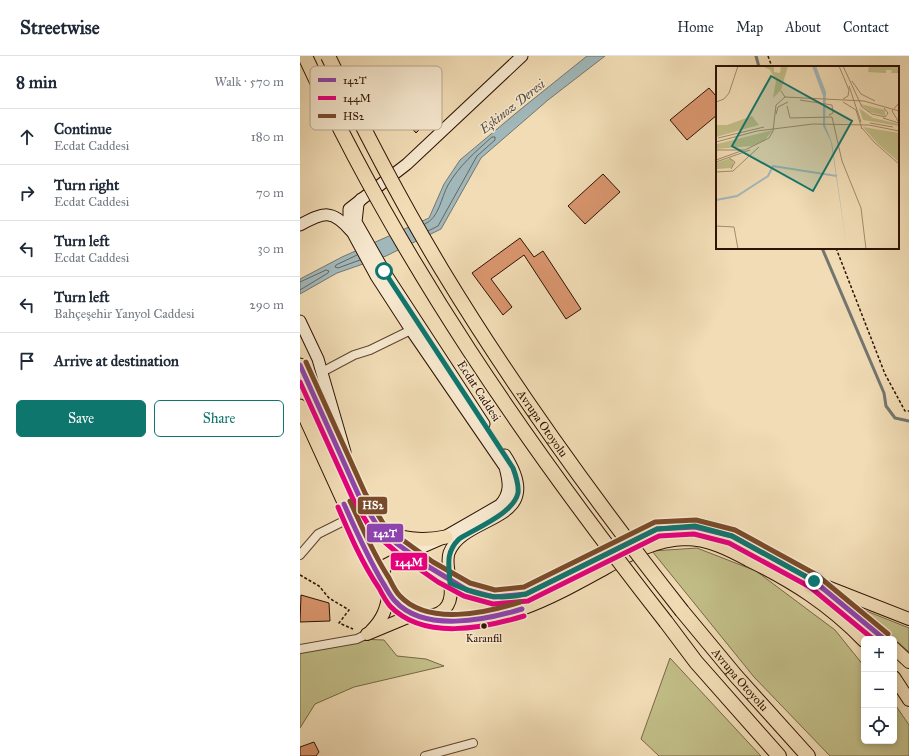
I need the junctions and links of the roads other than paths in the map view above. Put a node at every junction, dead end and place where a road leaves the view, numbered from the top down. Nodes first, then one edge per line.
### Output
1 (305, 56) edge
2 (328, 56) edge
3 (522, 56) edge
4 (310, 66) edge
5 (333, 66) edge
6 (343, 130) edge
7 (365, 130) edge
8 (300, 225) edge
9 (357, 236) junction
10 (380, 273) junction
11 (300, 321) edge
12 (411, 330) junction
13 (300, 365) edge
14 (322, 372) junction
15 (300, 406) edge
16 (353, 482) junction
17 (350, 518) junction
18 (383, 531) junction
19 (446, 537) junction
20 (409, 553) junction
21 (300, 555) edge
22 (814, 581) junction
23 (450, 583) junction
24 (388, 590) junction
25 (418, 615) junction
26 (909, 620) edge
27 (367, 634) junction
28 (880, 636) edge
29 (861, 638) edge
30 (300, 649) edge
31 (897, 651) edge
32 (909, 662) edge
33 (895, 672) edge
34 (897, 682) edge
35 (909, 684) edge
36 (909, 700) edge
37 (473, 743) dead end
38 (425, 756) edge
39 (779, 756) edge
40 (808, 756) edge

1 - 4 highway, Avrupa Otoyolu, bridge
2 - 5 highway, Avrupa Otoyolu, bridge
3 - 9 main road, Ecdat Caddesi
6 - 39 highway, Avrupa Otoyolu, bridge
7 - 40 highway, Avrupa Otoyolu, bridge
8 - 9 main road
9 - 10 main road, Ecdat Caddesi
10 - 12 main road, Ecdat Caddesi
10 - 23 main road, Ecdat Caddesi
11 - 14 main road
12 - 14 street
12 - 19 main road, Ecdat Caddesi
13 - 16 highway
14 - 16 main road
15 - 17 highway
16 - 18 highway
17 - 21 street
17 - 24 highway
18 - 19 highway
18 - 20 highway
19 - 20 main road, Ecdat Caddesi
20 - 23 main road
20 - 24 main road
22 - 23 main road
22 - 26 main road
22 - 28 main road
23 - 25 main road
24 - 25 main road
24 - 27 main road
25 - 27 main road
25 - 29 main road
27 - 30 street
31 - 32 main road
33 - 35 main road
34 - 36 main road
37 - 38 street

